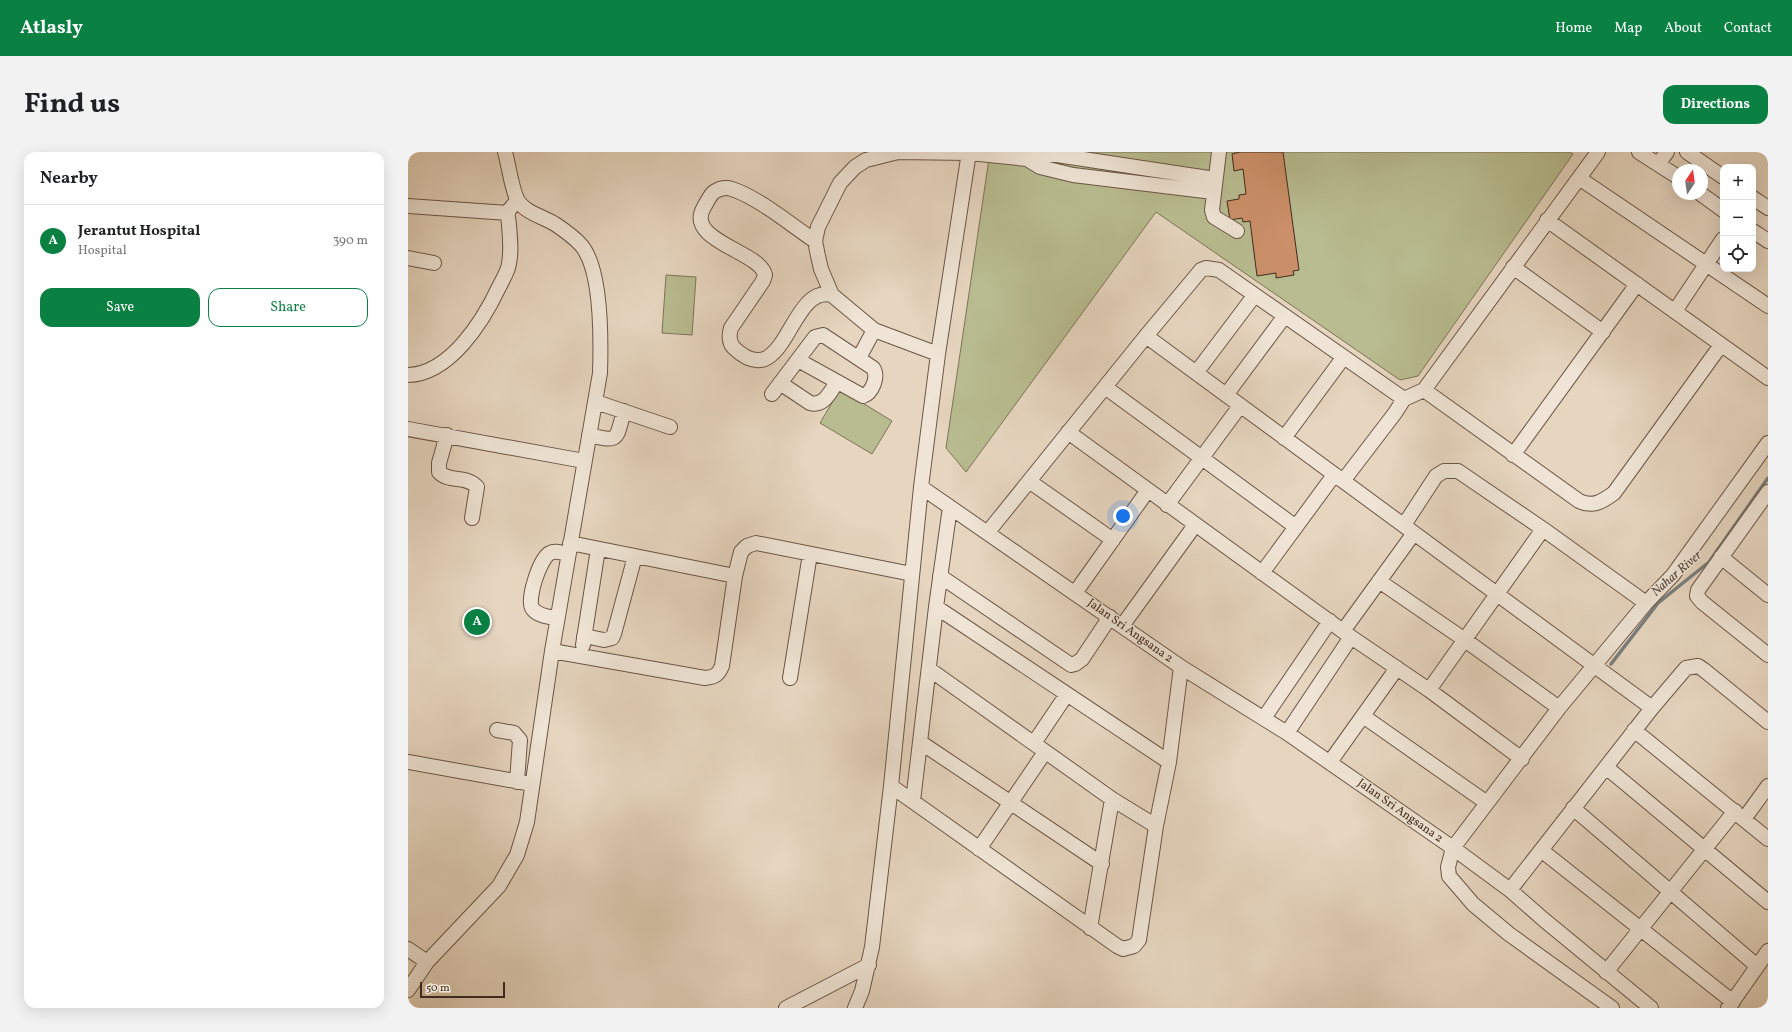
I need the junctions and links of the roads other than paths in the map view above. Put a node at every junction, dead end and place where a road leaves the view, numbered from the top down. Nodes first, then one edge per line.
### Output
1 (505, 152) edge
2 (969, 152) edge
3 (1219, 152) edge
4 (1598, 152) edge
5 (1639, 152) edge
6 (1687, 152) edge
7 (1057, 155) junction
8 (1663, 158) edge
9 (1027, 159) junction
10 (1672, 169) edge
11 (1054, 172) junction
12 (1720, 175) edge
13 (1579, 178) junction
14 (1214, 186) junction
15 (1708, 199) edge
16 (517, 200) junction
17 (1756, 200) edge
18 (408, 206) edge
19 (1720, 208) edge
20 (1768, 208) edge
21 (508, 213) junction
22 (1548, 220) junction
23 (1237, 231) dead end
24 (1756, 232) edge
25 (815, 241) junction
26 (1768, 241) edge
27 (1720, 243) edge
28 (408, 258) edge
29 (434, 263) dead end
30 (1706, 264) junction
31 (1513, 267) junction
32 (1637, 284) junction
33 (832, 295) junction
34 (1254, 296) junction
35 (1768, 306) edge
36 (1674, 311) junction
37 (1284, 317) junction
38 (874, 330) junction
39 (1602, 332) junction
40 (1146, 336) junction
41 (1721, 345) junction
42 (938, 354) junction
43 (859, 358) junction
44 (1343, 358) junction
45 (798, 360) junction
46 (1196, 373) junction
47 (408, 376) edge
48 (1768, 378) edge
49 (837, 382) junction
50 (1105, 386) junction
51 (1424, 390) junction
52 (1226, 395) junction
53 (1404, 399) junction
54 (596, 402) junction
55 (1240, 406) junction
56 (624, 412) junction
57 (670, 428) dead end
58 (408, 429) edge
59 (1068, 432) junction
60 (447, 435) junction
61 (589, 435) junction
62 (1284, 438) junction
63 (1768, 444) edge
64 (1513, 455) junction
65 (1202, 458) junction
66 (584, 461) junction
67 (1339, 478) junction
68 (1029, 481) junction
69 (921, 487) junction
70 (1148, 490) junction
71 (1768, 492) edge
72 (1167, 505) junction
73 (950, 507) junction
74 (472, 518) dead end
75 (1195, 525) junction
76 (1296, 527) junction
77 (1409, 529) junction
78 (1543, 529) junction
79 (988, 532) junction
80 (1113, 540) junction
81 (569, 548) junction
82 (598, 549) junction
83 (810, 554) junction
84 (635, 556) junction
85 (1721, 557) junction
86 (1262, 573) junction
87 (912, 574) junction
88 (735, 576) junction
89 (940, 576) junction
90 (1379, 582) junction
91 (1075, 593) junction
92 (1498, 594) junction
93 (1768, 595) edge
94 (1646, 603) junction
95 (936, 607) junction
96 (1110, 617) junction
97 (557, 618) junction
98 (1330, 621) junction
99 (1122, 626) junction
100 (1347, 634) junction
101 (584, 636) junction
102 (1465, 640) junction
103 (552, 651) junction
104 (1768, 655) edge
105 (581, 656) junction
106 (1181, 666) junction
107 (1594, 666) junction
108 (1397, 668) junction
109 (929, 670) junction
110 (790, 678) dead end
111 (1429, 690) junction
112 (1067, 694) junction
113 (1559, 708) junction
114 (1652, 708) junction
115 (1363, 716) junction
116 (1264, 718) junction
117 (1768, 722) edge
118 (497, 730) dead end
119 (1634, 730) junction
120 (1287, 733) junction
121 (920, 742) junction
122 (1039, 748) junction
123 (1522, 759) junction
124 (408, 762) edge
125 (1169, 762) junction
126 (1330, 762) junction
127 (1606, 767) junction
128 (517, 782) junction
129 (532, 784) junction
130 (891, 786) junction
131 (1768, 786) edge
132 (1112, 799) junction
133 (913, 801) junction
134 (1011, 802) junction
135 (1487, 803) junction
136 (1574, 808) junction
137 (1739, 815) junction
138 (1156, 826) junction
139 (1768, 839) edge
140 (1453, 848) junction
141 (979, 849) junction
142 (1704, 849) junction
143 (1541, 850) junction
144 (1102, 864) junction
145 (1510, 890) junction
146 (1670, 892) junction
147 (1768, 902) edge
148 (1090, 928) junction
149 (1640, 929) junction
150 (408, 949) edge
151 (1768, 951) edge
152 (427, 962) junction
153 (868, 964) junction
154 (1757, 966) junction
155 (1606, 972) junction
156 (408, 990) edge
157 (1730, 1005) edge
158 (786, 1008) edge
159 (855, 1008) edge
160 (1612, 1008) edge
161 (1651, 1008) edge

1 - 16 street
2 - 9 street
2 - 25 street
2 - 42 street
3 - 14 street
4 - 13 street
5 - 8 street
6 - 12 street
7 - 9 street
7 - 11 street
7 - 14 street
8 - 10 street
9 - 11 street
11 - 14 street
13 - 22 street
13 - 30 street
14 - 23 street
15 - 19 street
16 - 21 street
16 - 54 street
17 - 20 street
18 - 21 street
21 - 47 street
22 - 31 street
22 - 32 street
24 - 26 street
25 - 33 street
25 - 33 street
27 - 30 street
28 - 29 street
30 - 35 street
30 - 36 street
31 - 39 street
31 - 51 street
32 - 36 street
32 - 39 street
33 - 38 street
34 - 37 street
34 - 40 street
34 - 46 street
36 - 41 street
37 - 44 street
37 - 52 street
38 - 42 street
38 - 43 street
39 - 64 street
40 - 46 street
40 - 50 street
41 - 48 street
41 - 64 street
42 - 69 street
43 - 45 street
43 - 49 street
44 - 53 street
44 - 62 street
45 - 49 street
45 - 49 street
46 - 52 street
50 - 59 street
50 - 65 street
51 - 53 street
51 - 64 street
52 - 55 street
53 - 67 street
54 - 56 street
54 - 61 street
55 - 62 street
55 - 65 street
56 - 57 street
56 - 61 street
58 - 60 street
59 - 68 street
59 - 70 street
60 - 66 street
60 - 74 street
61 - 66 street
62 - 67 street
63 - 94 street, Jalan Sri Angsana 2
65 - 72 street
65 - 76 street
66 - 81 street
67 - 76 street
67 - 77 street
68 - 79 street
68 - 80 street
69 - 73 street, Jalan Sri Angsana 2
69 - 87 street
70 - 72 street
70 - 80 street
71 - 85 street
72 - 75 street
73 - 79 street, Jalan Sri Angsana 2
73 - 89 street
75 - 86 street
75 - 99 street
76 - 86 street
77 - 78 street
77 - 90 street
77 - 92 street
78 - 92 street
78 - 94 street
79 - 91 street, Jalan Sri Angsana 2
80 - 91 street
81 - 82 street
81 - 97 street
81 - 97 street
82 - 84 street
82 - 101 street
83 - 87 street
83 - 88 street
83 - 110 street
84 - 88 street
84 - 101 street
85 - 93 street
85 - 104 street
86 - 98 street
87 - 130 street
88 - 105 street
89 - 95 street
89 - 96 street
90 - 100 street
90 - 102 street
91 - 96 street, Jalan Sri Angsana 2
92 - 102 street
92 - 107 street
94 - 107 street, Jalan Sri Angsana 2
95 - 109 street
95 - 112 street
96 - 99 street, Jalan Sri Angsana 2
97 - 103 street
98 - 100 street
98 - 116 street
99 - 106 street, Jalan Sri Angsana 2
100 - 108 street
100 - 120 street
101 - 105 street
102 - 111 street
102 - 113 street
103 - 105 street
103 - 129 street
106 - 116 street, Jalan Sri Angsana 2
106 - 125 street
107 - 113 street, Jalan Sri Angsana 2
107 - 114 street
108 - 111 street
108 - 115 street
109 - 121 street
109 - 122 street
111 - 123 street
112 - 122 street
112 - 125 street
113 - 123 street, Jalan Sri Angsana 2
114 - 117 street
114 - 119 street
115 - 126 street
115 - 135 street
116 - 120 street, Jalan Sri Angsana 2
118 - 128 street
119 - 127 street
119 - 137 street
120 - 126 street, Jalan Sri Angsana 2
121 - 133 street
121 - 134 street
122 - 132 street
122 - 134 street
123 - 135 street, Jalan Sri Angsana 2
124 - 128 street
125 - 138 street
126 - 140 street, Jalan Sri Angsana 2
127 - 136 street
127 - 142 street
128 - 129 street
129 - 152 street
130 - 133 street
130 - 153 street
131 - 137 street
132 - 138 street
132 - 144 street
133 - 141 street
134 - 141 street
134 - 144 street
135 - 140 street, Jalan Sri Angsana 2
136 - 143 street
136 - 146 street
137 - 139 street
137 - 142 street
138 - 148 street
140 - 145 street
140 - 160 street
141 - 148 street
142 - 146 street
142 - 147 street
143 - 145 street
143 - 149 street
144 - 148 street
145 - 155 street
146 - 149 street
146 - 154 street
149 - 155 street
149 - 157 street
150 - 152 street
151 - 154 street
152 - 156 street
153 - 158 street
153 - 159 street
154 - 157 street
155 - 161 street

